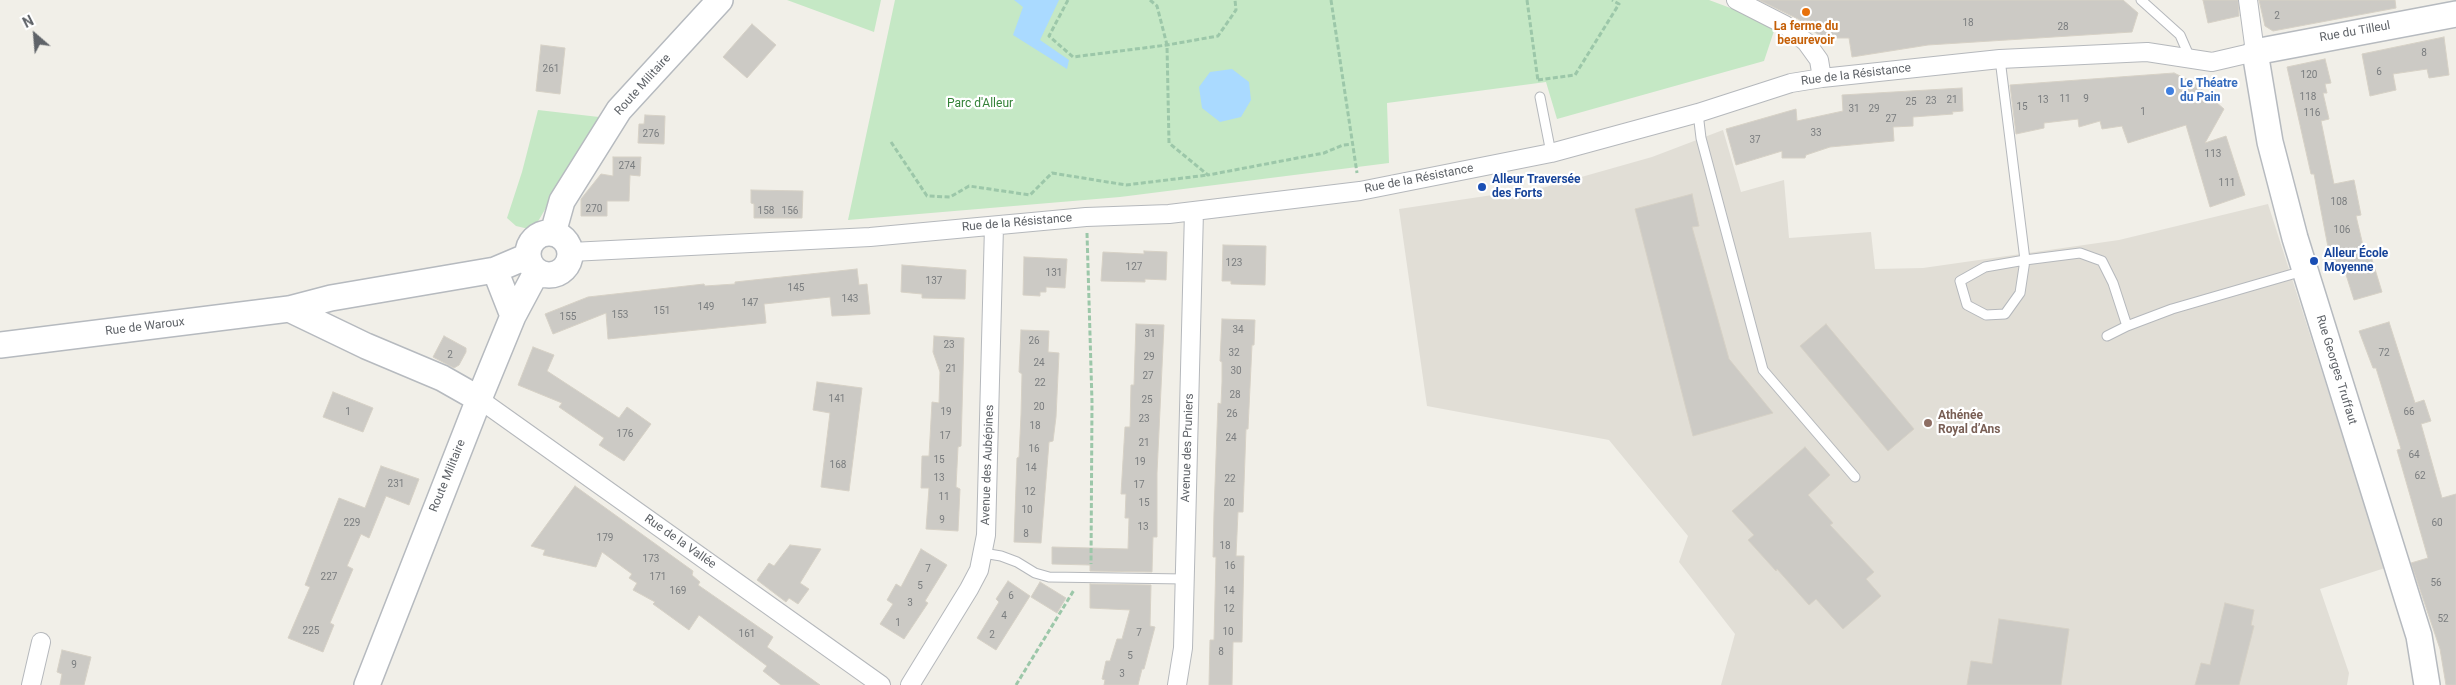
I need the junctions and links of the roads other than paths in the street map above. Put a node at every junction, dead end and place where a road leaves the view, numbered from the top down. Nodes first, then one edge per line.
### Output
1 (720, 0) edge
2 (1736, 0) edge
3 (2141, 0) edge
4 (2248, 0) edge
5 (2456, 14) edge
6 (2255, 52) junction
7 (2190, 58) junction
8 (2000, 59) junction
9 (1822, 78) junction
10 (1540, 97) road end
11 (1698, 113) junction
12 (1551, 153) junction
13 (1194, 211) junction
14 (994, 226) junction
15 (553, 233) junction
16 (570, 252) junction
17 (2025, 260) junction
18 (532, 264) junction
19 (495, 270) junction
20 (2305, 270) junction
21 (289, 309) junction
22 (513, 316) junction
23 (2127, 326) junction
24 (2107, 336) dead end
25 (0, 345) edge
26 (479, 399) junction
27 (1855, 477) dead end
28 (983, 553) junction
29 (1185, 579) junction
30 (41, 642) dead end
31 (31, 685) edge
32 (367, 685) edge
33 (881, 685) edge
34 (910, 685) edge
35 (1177, 685) edge
36 (2428, 685) edge

1 - 15 street, Route Militaire
2 - 9 street
3 - 7 lane
4 - 6 street
5 - 6 street, Rue du Tilleul
6 - 7 street, Rue de la Résistance
6 - 20 street, Rue Georges Truffaut
7 - 8 street, Rue de la Résistance
8 - 9 street, Rue de la Résistance
8 - 17 lane
9 - 11 street, Rue de la Résistance
10 - 12 lane
11 - 12 street, Rue de la Résistance
11 - 27 lane
12 - 13 street, Rue de la Résistance
13 - 14 street, Rue de la Résistance
13 - 29 street, Avenue des Pruniers
14 - 16 street, Rue de la Résistance
14 - 28 street, Avenue des Aubépines
15 - 16 street
15 - 18 street
16 - 18 street
17 - 17 lane
17 - 23 lane
18 - 19 street, Rue de Waroux
18 - 22 street, Route Militaire
19 - 21 street, Rue de Waroux
19 - 22 street
20 - 23 lane
20 - 36 street, Rue Georges Truffaut
21 - 25 street, Rue de Waroux
21 - 26 street
22 - 26 street, Route Militaire
23 - 24 lane
26 - 32 street, Route Militaire
26 - 33 street, Rue de la Vallée
28 - 29 lane
28 - 34 street, Avenue des Aubépines
29 - 35 street, Avenue des Pruniers
30 - 31 street

